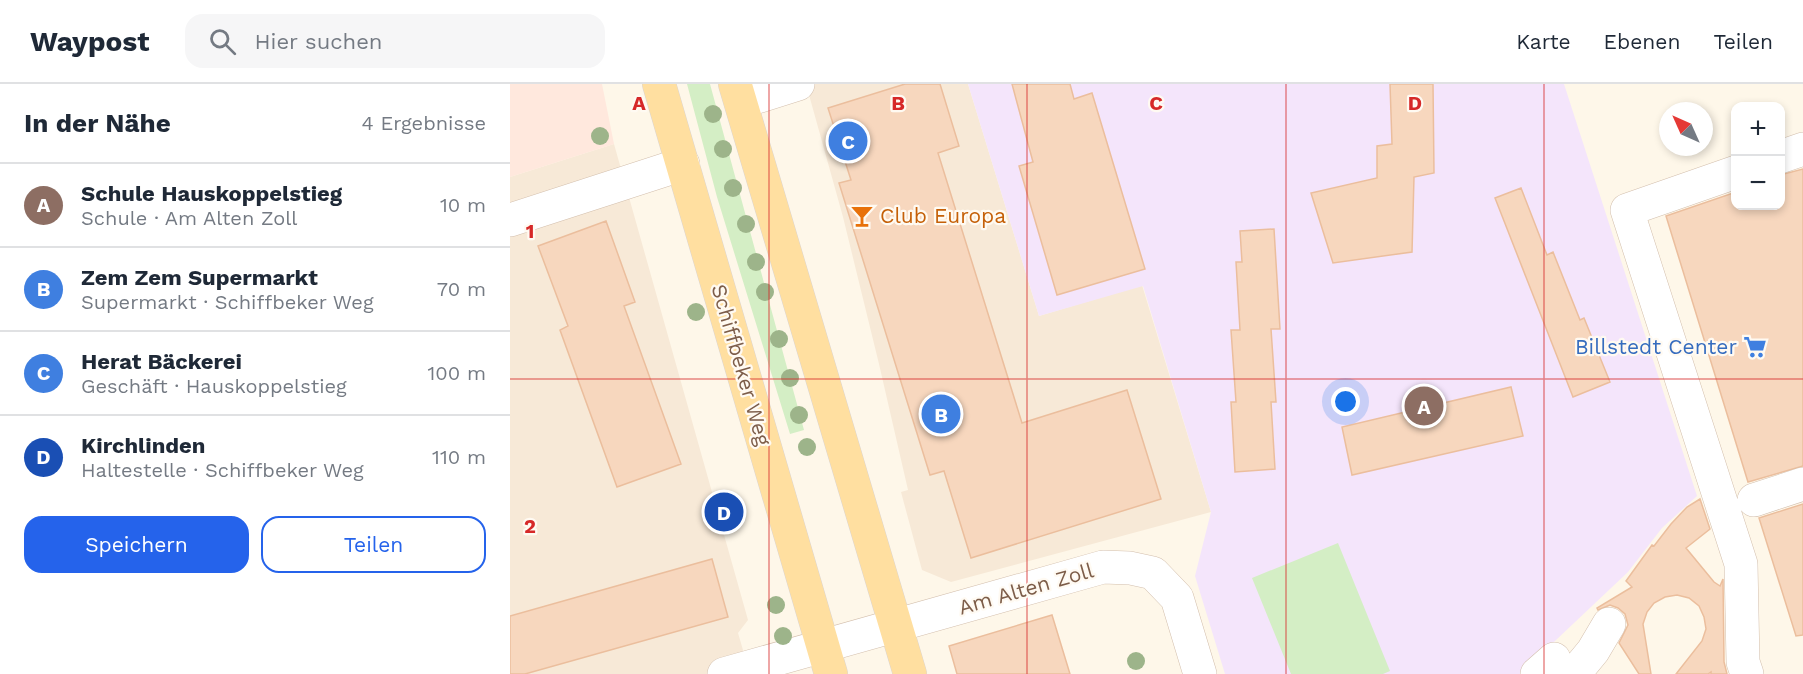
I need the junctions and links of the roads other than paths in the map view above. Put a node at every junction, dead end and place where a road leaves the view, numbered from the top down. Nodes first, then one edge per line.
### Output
1 (659, 84) edge
2 (798, 84) edge
3 (738, 93) edge
4 (1803, 149) edge
5 (1783, 156) edge
6 (683, 164) junction
7 (1731, 174) edge
8 (510, 220) edge
9 (1803, 484) edge
10 (1754, 500) dead end
11 (1609, 624) dead end
12 (896, 626) junction
13 (827, 660) edge
14 (1555, 669) edge
15 (724, 674) edge
16 (910, 674) edge
17 (1200, 674) edge
18 (1747, 674) edge

1 - 6 main road, Schiffbeker Weg
2 - 3 street
3 - 12 main road
4 - 5 street
6 - 8 street
6 - 13 main road, Schiffbeker Weg
7 - 18 street
9 - 10 street
11 - 14 street
12 - 13 street
12 - 16 main road
12 - 17 street, Am Alten Zoll
13 - 15 street

